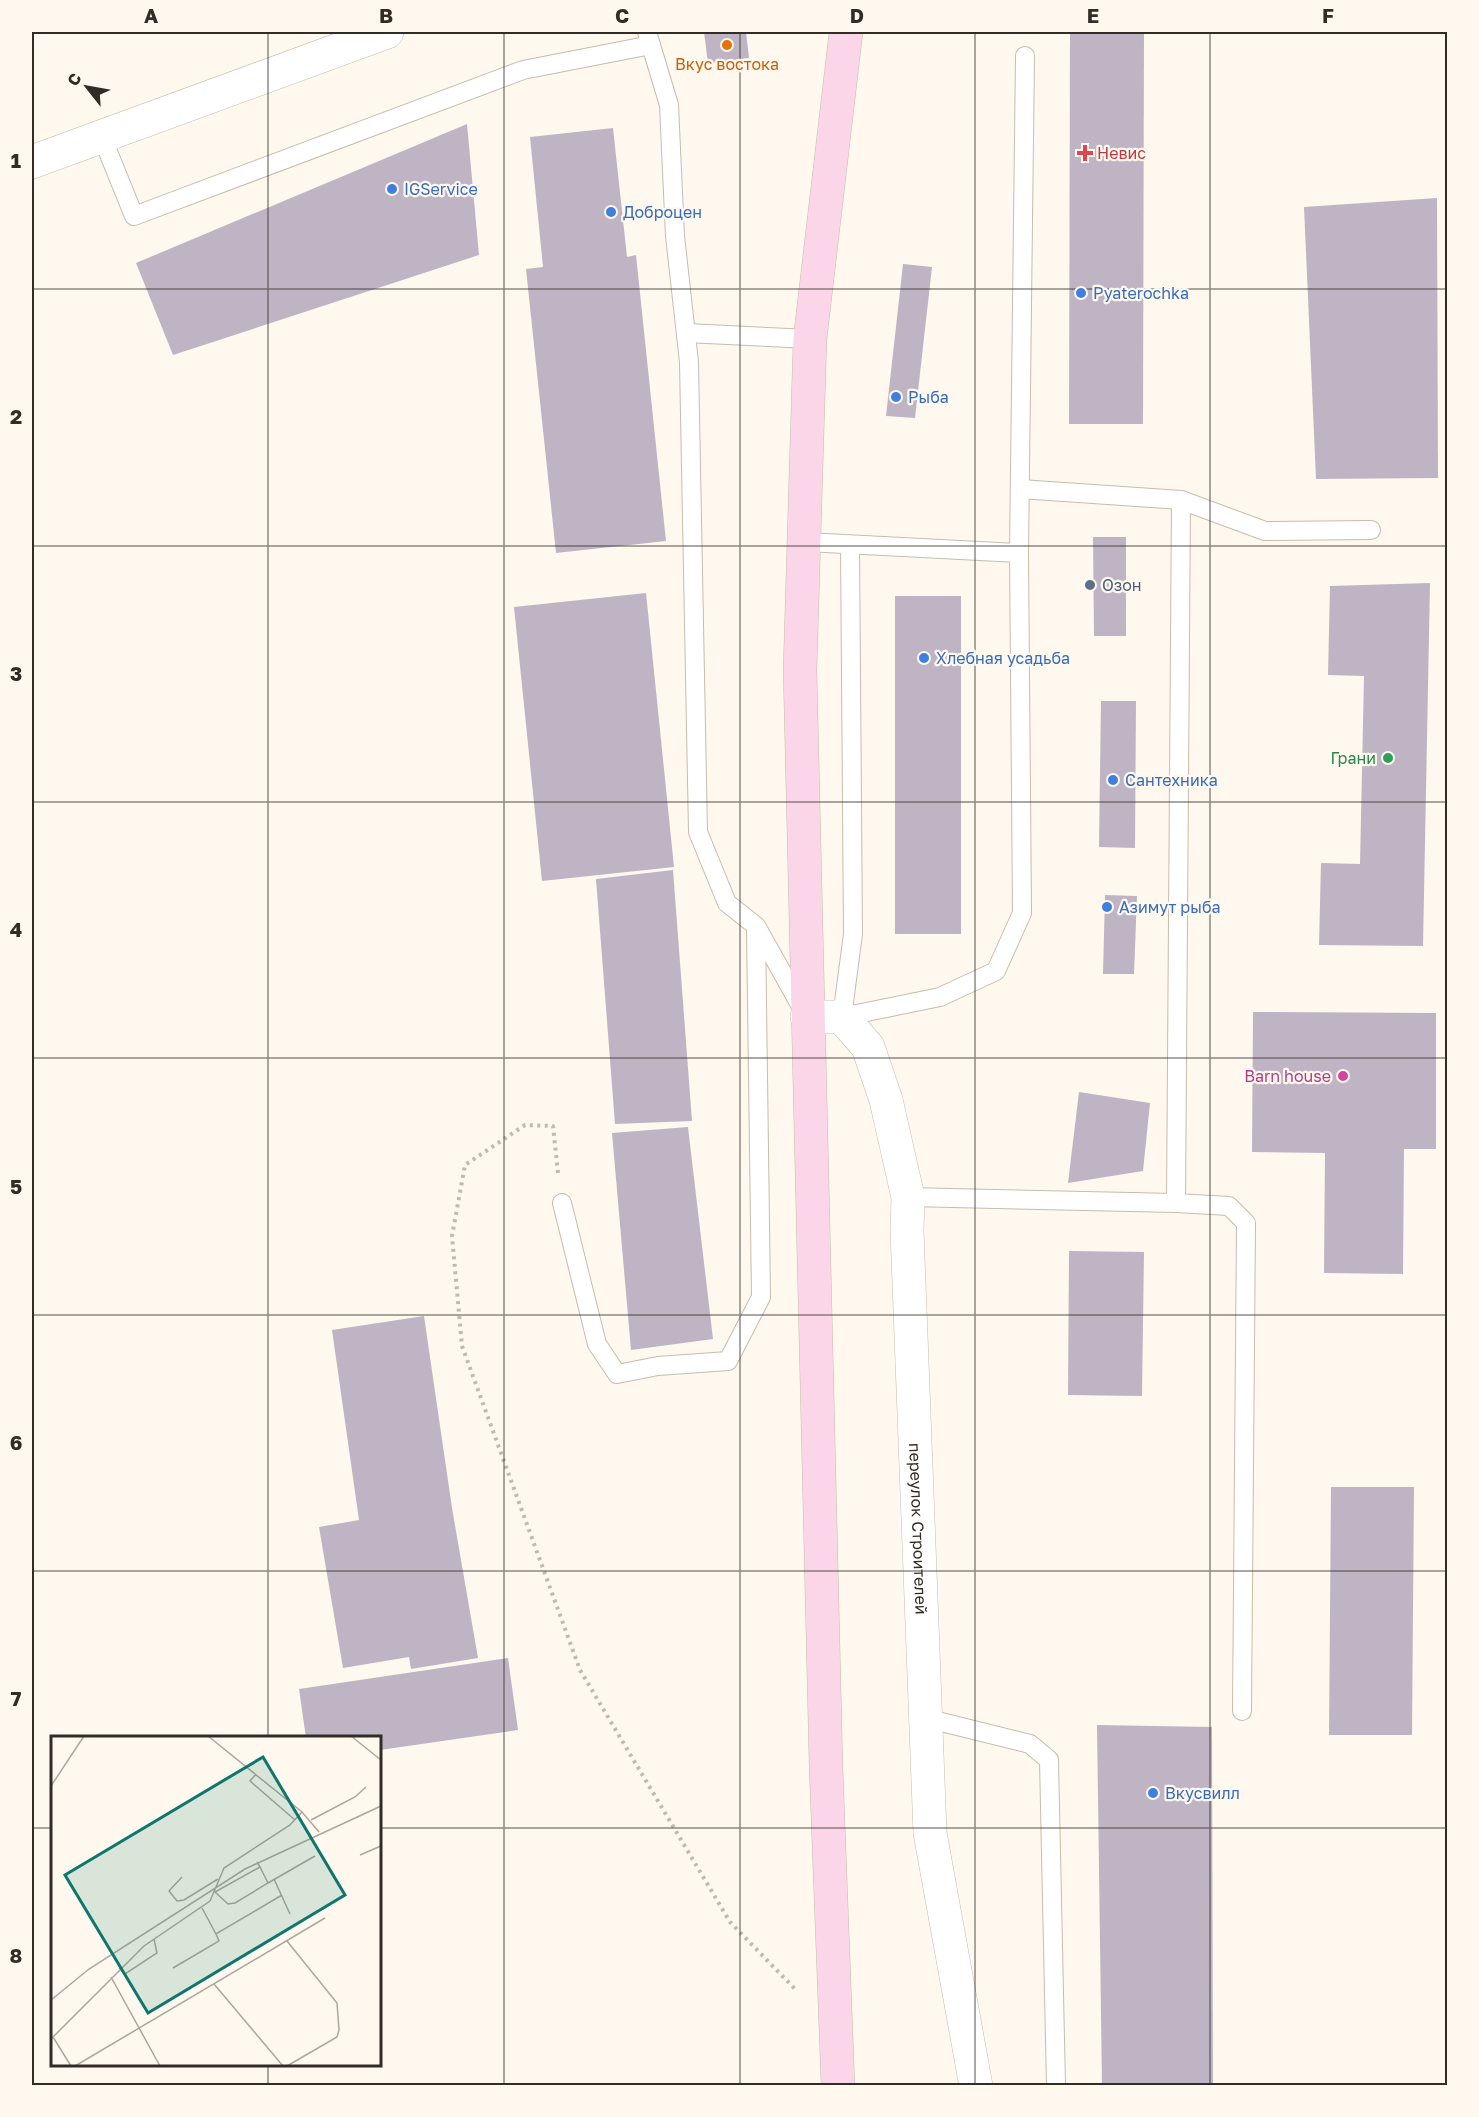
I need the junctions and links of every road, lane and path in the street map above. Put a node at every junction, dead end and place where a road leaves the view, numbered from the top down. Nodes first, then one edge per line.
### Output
1 (387, 32) edge
2 (846, 32) edge
3 (649, 38) edge
4 (1025, 56) dead end
5 (102, 137) junction
6 (32, 162) edge
7 (686, 333) junction
8 (810, 339) junction
9 (1020, 489) junction
10 (1180, 500) junction
11 (1371, 530) dead end
12 (806, 542) junction
13 (850, 544) junction
14 (1019, 553) junction
15 (756, 926) junction
16 (807, 1017) junction
17 (842, 1017) junction
18 (908, 1197) junction
19 (562, 1203) joint
20 (1176, 1203) junction
21 (1242, 1711) dead end
22 (925, 1718) junction
23 (836, 2032) junction
24 (838, 2085) edge
25 (976, 2085) edge
26 (1056, 2085) edge

1 - 5 street
2 - 8 main road
3 - 5 lane
3 - 7 lane
4 - 9 lane
5 - 6 street
7 - 8 lane
7 - 15 lane
8 - 12 main road
9 - 10 lane
9 - 14 lane
10 - 11 lane
10 - 20 lane
12 - 13 lane
12 - 16 main road
13 - 14 lane
13 - 17 lane
14 - 17 lane
15 - 16 lane
15 - 19 lane
16 - 17 street
16 - 23 main road
17 - 18 street, переулок Строителей
18 - 20 lane
18 - 22 street, переулок Строителей
19 - 23 path
20 - 21 lane
22 - 25 street, переулок Строителей
22 - 26 lane
23 - 24 main road

